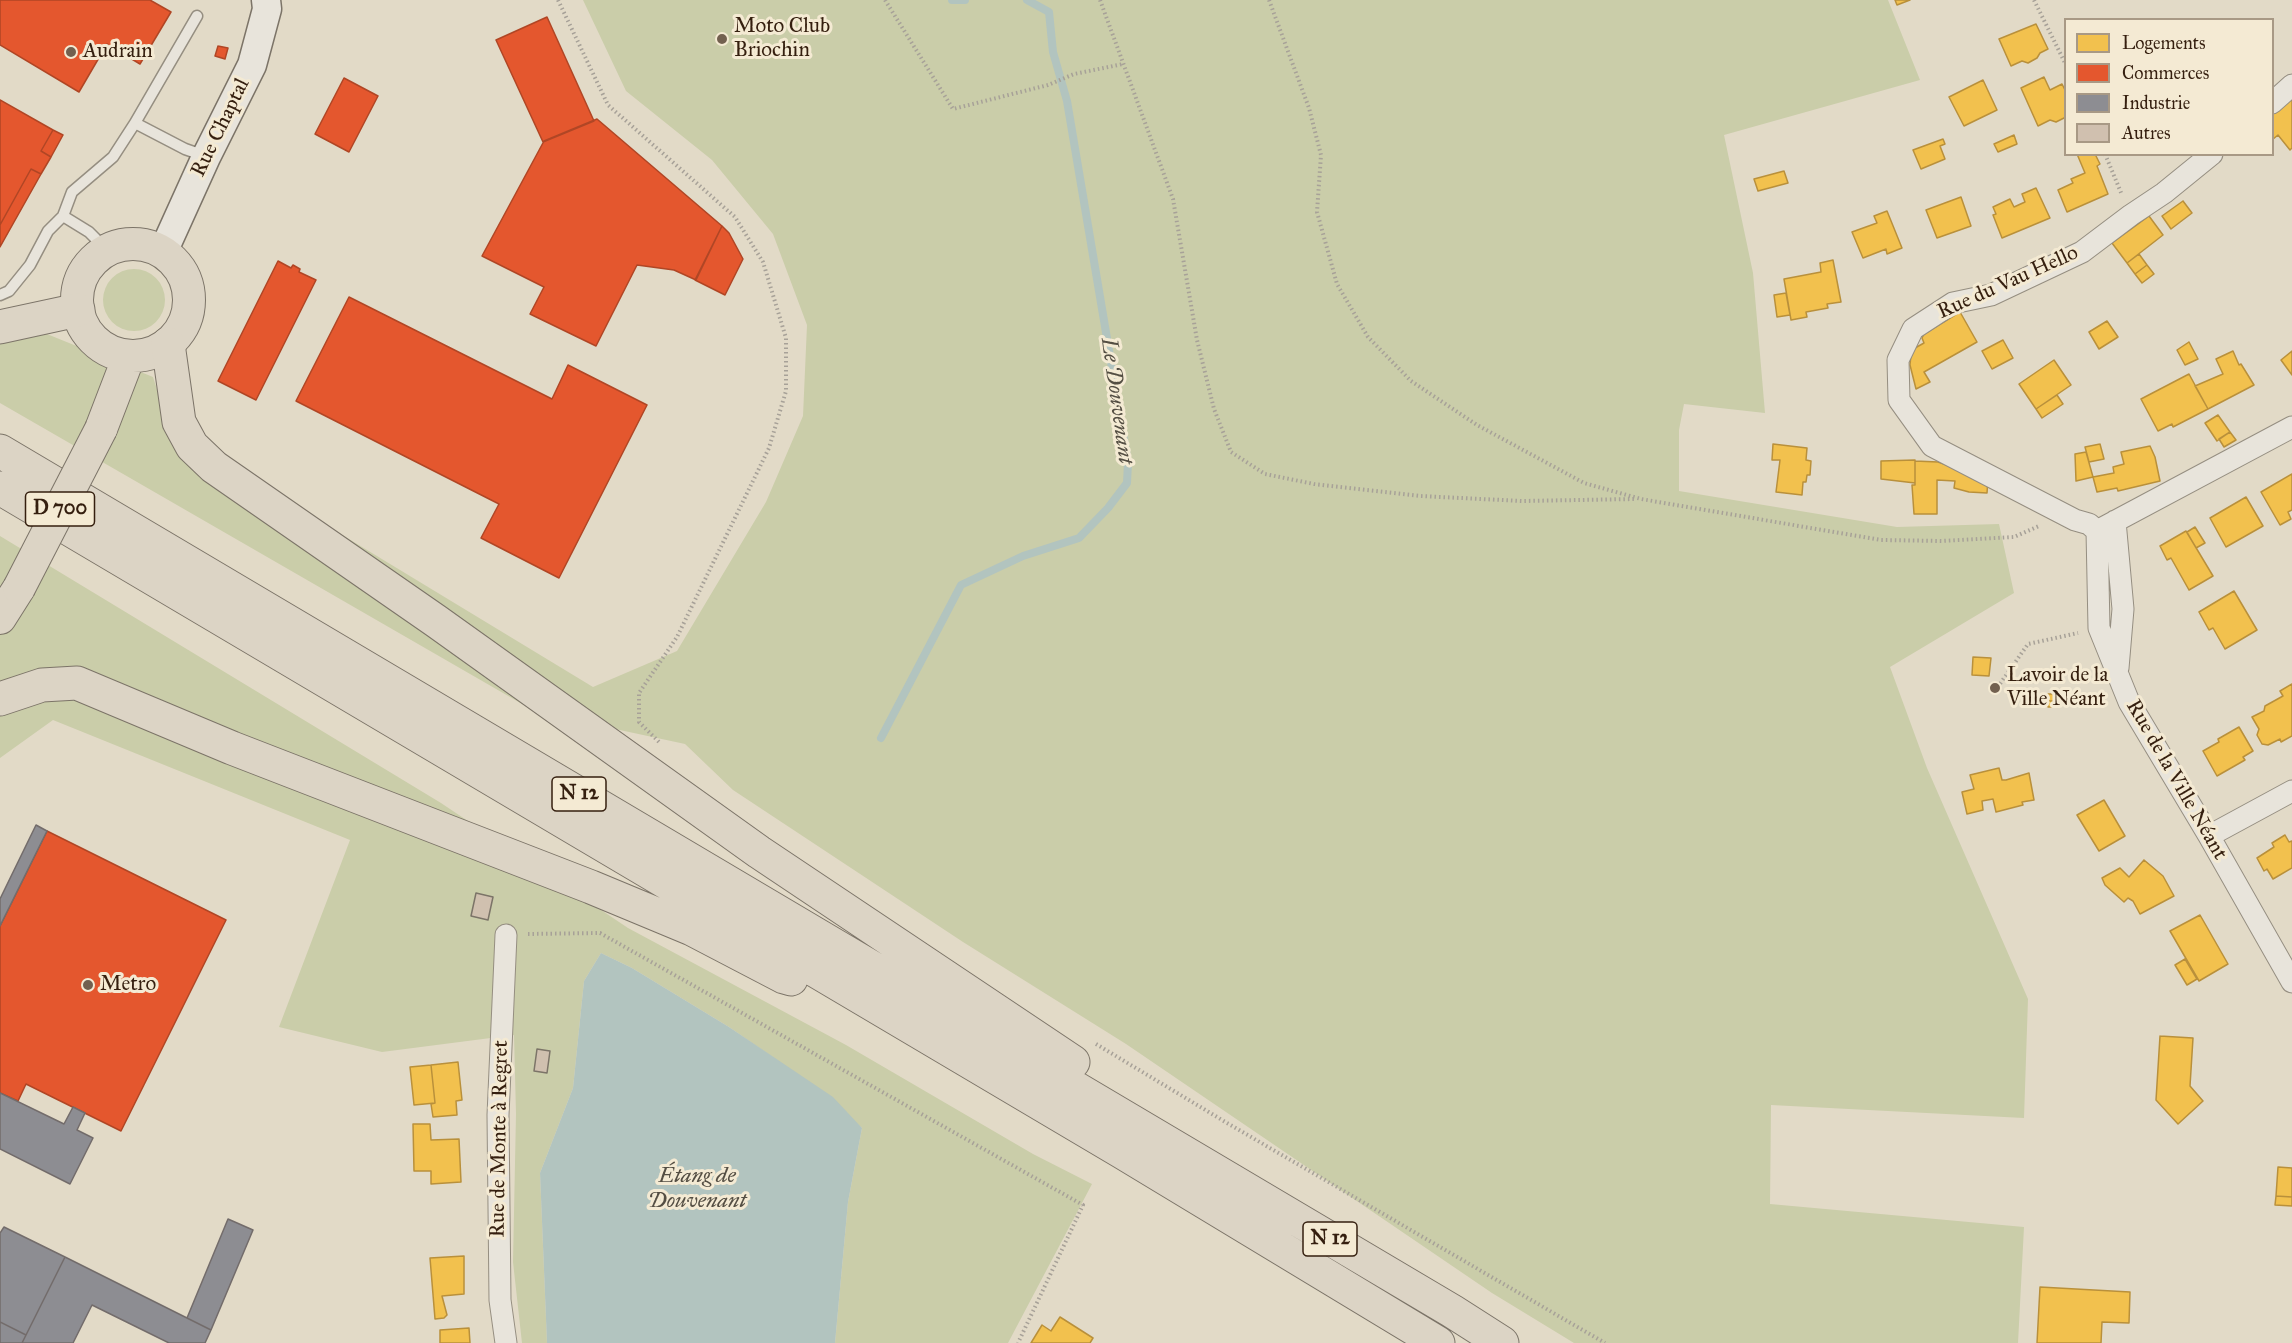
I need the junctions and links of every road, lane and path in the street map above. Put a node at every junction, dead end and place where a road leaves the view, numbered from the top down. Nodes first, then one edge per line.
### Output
1 (266, 0) edge
2 (558, 0) edge
3 (885, 0) edge
4 (1100, 0) edge
5 (1269, 0) edge
6 (2034, 0) edge
7 (197, 16) dead end
8 (2064, 61) edge
9 (1123, 64) junction
10 (2292, 85) edge
11 (2274, 101) edge
12 (135, 123) junction
13 (2106, 156) edge
14 (2210, 156) edge
15 (206, 157) junction
16 (2131, 215) junction
17 (63, 216) junction
18 (107, 250) junction
19 (163, 252) junction
20 (0, 294) edge
21 (78, 310) junction
22 (0, 327) edge
23 (168, 344) junction
24 (129, 356) junction
25 (2292, 427) edge
26 (0, 451) edge
27 (0, 488) edge
28 (1641, 499) junction
29 (2061, 512) junction
30 (2106, 526) junction
31 (0, 618) edge
32 (2099, 628) junction
33 (2117, 674) junction
34 (1995, 691) dead end
35 (0, 699) edge
36 (663, 746) dead end
37 (2292, 791) edge
38 (2209, 836) junction
39 (506, 935) joint
40 (2292, 982) edge
41 (846, 989) junction
42 (1095, 1044) dead end
43 (1158, 1137) junction
44 (506, 1343) edge
45 (1018, 1343) edge
46 (1438, 1343) edge
47 (1502, 1343) edge
48 (1605, 1343) edge

1 - 15 main road, Rue Chaptal
2 - 36 path
3 - 9 path
4 - 9 path
5 - 28 path
6 - 8 path
7 - 12 lane
9 - 28 path
10 - 11 street
12 - 15 lane
12 - 17 lane
13 - 16 path
14 - 16 street, Rue du Vau Hello
15 - 19 main road, Rue Chaptal
16 - 29 street, Rue du Vau Hello
17 - 18 lane
17 - 20 lane
18 - 19 main road
18 - 21 main road
19 - 23 main road
21 - 22 highway
21 - 24 main road
23 - 24 main road
23 - 43 highway
24 - 31 main road, D 700, bridge
25 - 30 street
26 - 43 highway, N 12
27 - 41 highway, N 12
28 - 29 path
29 - 30 street, Rue du Vau Hello
30 - 32 street, Rue de la Ville Néant
30 - 33 street
32 - 33 street, Rue de la Ville Néant
32 - 34 path
33 - 38 street, Rue de la Ville Néant
35 - 41 highway, N 12
37 - 38 street
38 - 40 street, Rue de la Ville Néant
39 - 44 street, Rue de Monte à Regret
39 - 45 path
41 - 46 highway, N 12
42 - 48 path
43 - 47 highway, N 12

